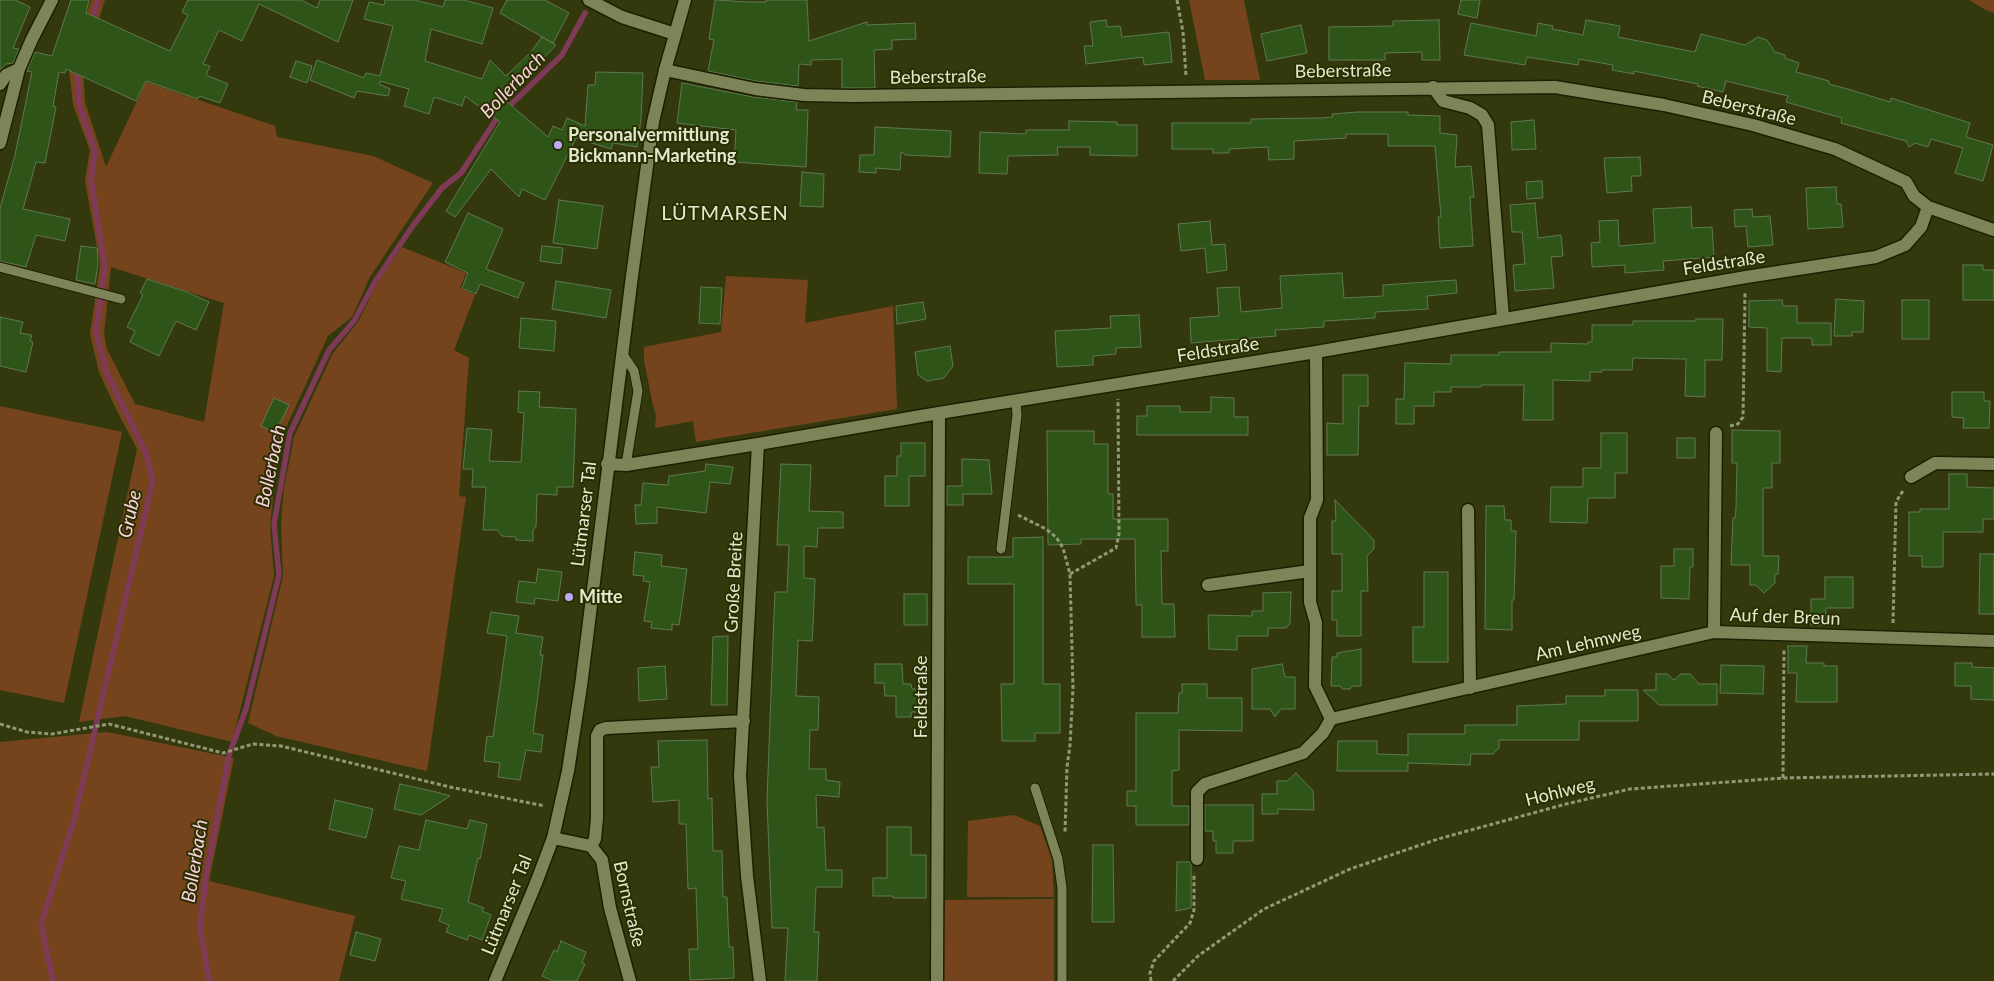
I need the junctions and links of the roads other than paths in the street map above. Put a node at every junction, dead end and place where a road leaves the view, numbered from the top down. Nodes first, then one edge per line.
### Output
1 (52, 0) edge
2 (589, 0) edge
3 (685, 0) edge
4 (675, 34) junction
5 (19, 69) junction
6 (665, 70) junction
7 (0, 84) edge
8 (1433, 87) junction
9 (0, 143) edge
10 (1928, 207) junction
11 (1994, 230) edge
12 (0, 267) edge
13 (121, 299) dead end
14 (1503, 318) junction
15 (1316, 352) junction
16 (622, 353) junction
17 (1016, 400) junction
18 (939, 413) junction
19 (1716, 433) road end
20 (758, 444) junction
21 (607, 464) junction
22 (626, 464) junction
23 (1994, 464) edge
24 (1911, 477) road end
25 (1468, 510) dead end
26 (1001, 549) dead end
27 (1310, 571) junction
28 (1208, 585) dead end
29 (1714, 632) junction
30 (1994, 641) edge
31 (1470, 688) junction
32 (1330, 719) junction
33 (744, 721) junction
34 (1035, 788) dead end
35 (553, 838) junction
36 (591, 846) junction
37 (1197, 859) road end
38 (495, 981) edge
39 (630, 981) edge
40 (760, 981) edge
41 (937, 981) edge
42 (1062, 981) edge

1 - 5 street
2 - 4 street
3 - 4 street
4 - 6 street, Lütmarser Tal
5 - 7 street
5 - 9 street
6 - 8 street, Beberstraße
6 - 16 street, Lütmarser Tal
8 - 10 street, Beberstraße
8 - 14 street
10 - 11 street, Beberstraße
10 - 14 street, Feldstraße
12 - 13 lane
14 - 15 street, Feldstraße
15 - 17 street, Feldstraße
15 - 27 street
16 - 21 street, Lütmarser Tal
16 - 22 lane
17 - 18 street, Feldstraße
17 - 26 lane
18 - 20 street, Feldstraße
18 - 41 street, Feldstraße
19 - 29 street, Auf der Breun
20 - 22 street, Feldstraße
20 - 33 street, Große Breite
21 - 22 street, Feldstraße
21 - 35 street, Lütmarser Tal
23 - 24 street
25 - 31 street
27 - 28 street
27 - 32 street
29 - 30 street, Auf der Breun
29 - 31 street, Am Lehmweg
31 - 32 street, Am Lehmweg
32 - 37 street
33 - 36 street
33 - 40 street, Große Breite
34 - 42 lane
35 - 36 street, Bornstraße
35 - 38 street, Lütmarser Tal
36 - 39 street, Bornstraße

